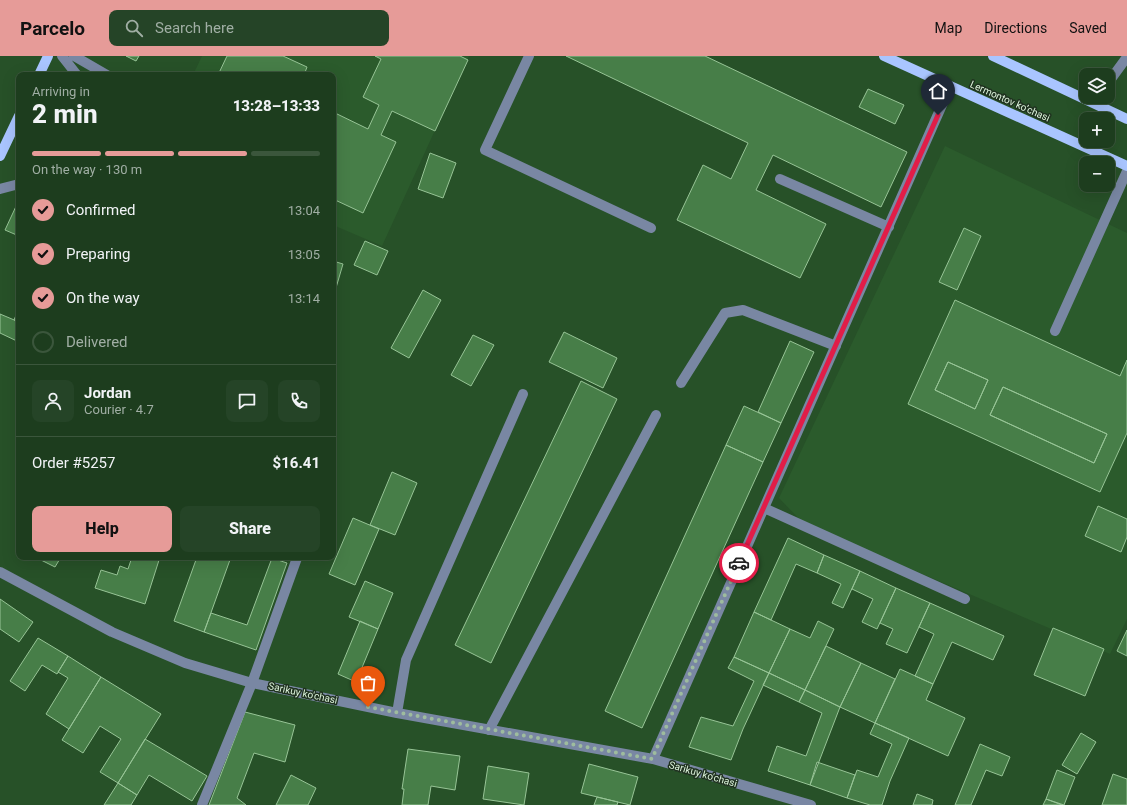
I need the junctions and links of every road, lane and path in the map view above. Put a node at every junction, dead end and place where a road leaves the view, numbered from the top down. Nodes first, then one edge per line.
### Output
1 (48, 56) edge
2 (62, 56) edge
3 (74, 56) edge
4 (529, 56) edge
5 (884, 56) edge
6 (993, 56) edge
7 (1127, 57) edge
8 (40, 72) edge
9 (75, 72) edge
10 (103, 72) edge
11 (1115, 73) edge
12 (950, 87) junction
13 (1079, 93) edge
14 (1103, 104) edge
15 (1127, 119) edge
16 (16, 122) edge
17 (0, 156) edge
18 (1127, 166) edge
19 (1127, 170) edge
20 (780, 179) dead end
21 (16, 185) edge
22 (0, 189) edge
23 (889, 227) junction
24 (651, 228) dead end
25 (1055, 331) dead end
26 (836, 346) junction
27 (681, 383) dead end
28 (523, 394) dead end
29 (656, 415) dead end
30 (764, 508) junction
31 (296, 560) edge
32 (0, 572) edge
33 (965, 599) dead end
34 (252, 683) junction
35 (397, 713) junction
36 (489, 730) junction
37 (652, 759) junction
38 (202, 805) edge
39 (811, 805) edge

1 - 8 main road
2 - 9 street
3 - 10 street
4 - 24 street
5 - 12 main road, Lermontov ko’chasi
6 - 13 main road
7 - 11 street
12 - 18 main road, Lermontov ko’chasi
12 - 23 street
14 - 15 main road
16 - 17 main road
19 - 25 street
20 - 23 street
21 - 22 street
23 - 26 street
26 - 27 street
26 - 30 street
28 - 35 street
29 - 36 street
30 - 33 street
30 - 37 street
31 - 34 street
32 - 34 street, Sarikuy ko'chasi
34 - 35 street, Sarikuy ko'chasi
34 - 38 street
35 - 36 street, Sarikuy ko'chasi
36 - 37 street, Sarikuy ko'chasi
37 - 39 street, Sarikuy ko'chasi

